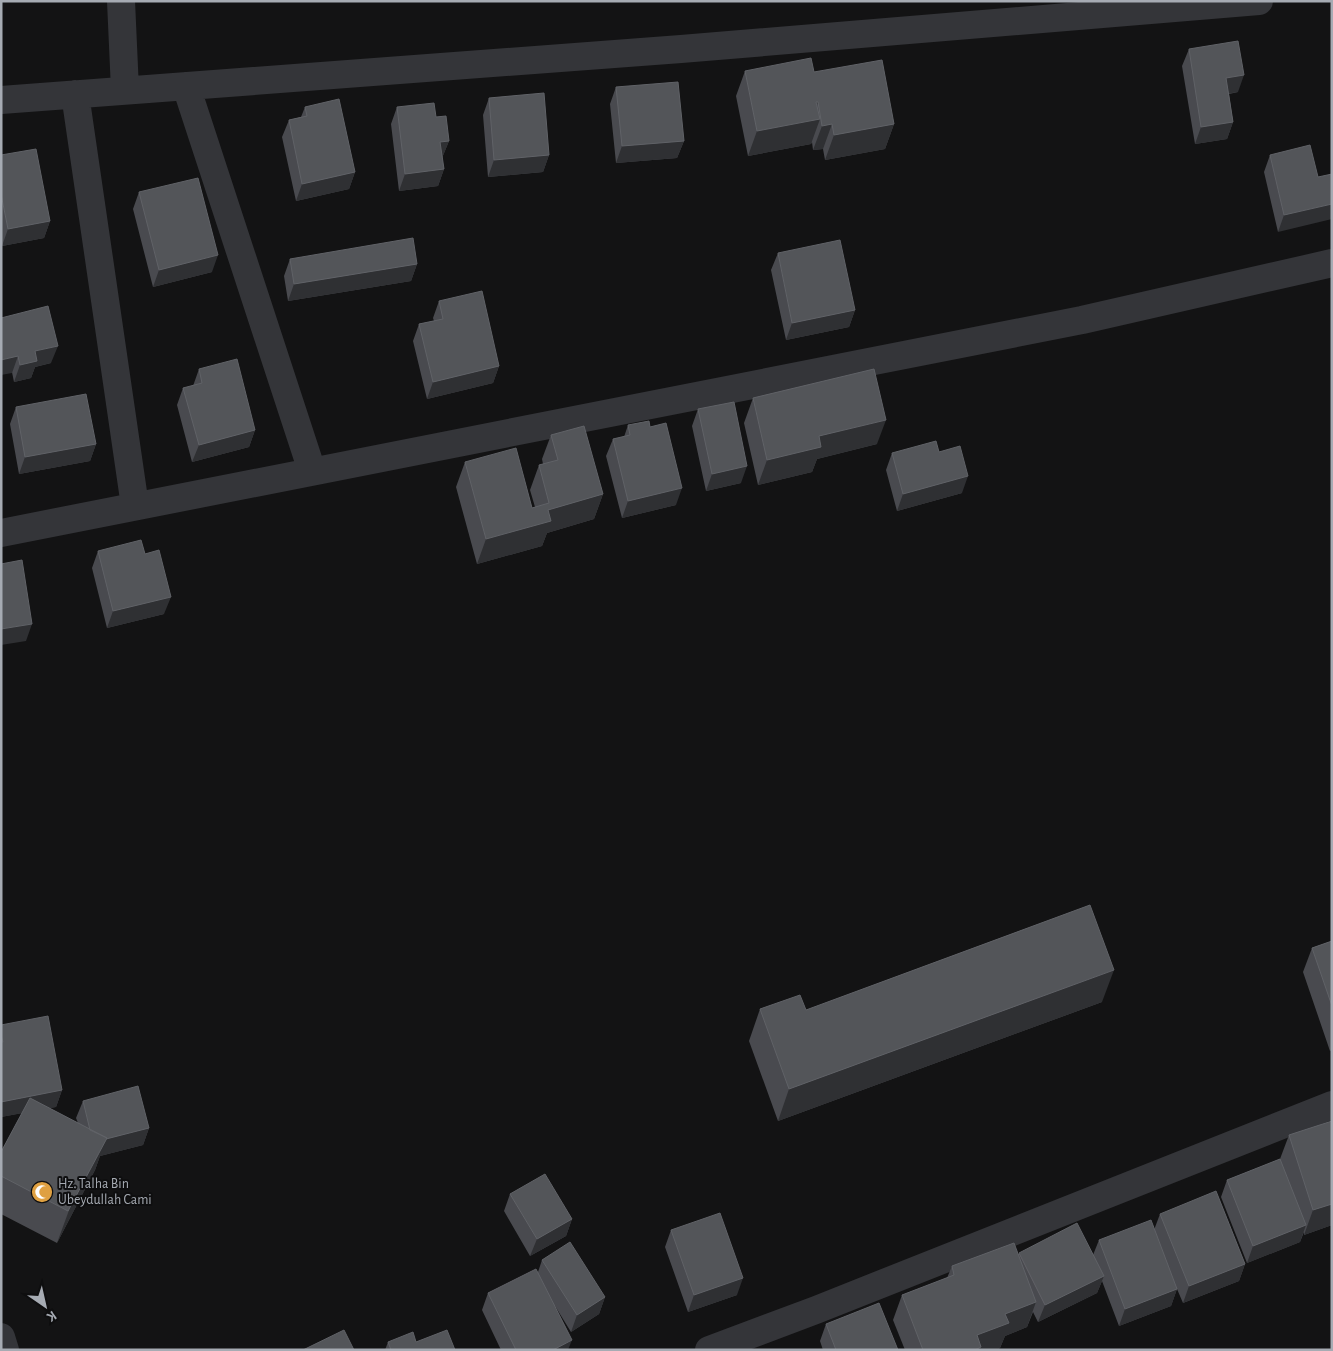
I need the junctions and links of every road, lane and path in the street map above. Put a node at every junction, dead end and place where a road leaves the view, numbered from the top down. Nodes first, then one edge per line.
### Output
1 (122, 1) edge
2 (1259, 1) edge
3 (186, 86) junction
4 (125, 90) junction
5 (75, 94) junction
6 (1, 100) edge
7 (1332, 263) edge
8 (312, 471) junction
9 (135, 506) junction
10 (1, 533) edge
11 (1332, 1105) edge
12 (1, 1337) edge
13 (5, 1350) edge
14 (709, 1350) edge

1 - 4 street
2 - 3 street
3 - 4 street
3 - 8 street
4 - 5 street
5 - 6 street
5 - 9 street
7 - 8 street
8 - 9 street
9 - 10 street
11 - 14 street
12 - 13 street

